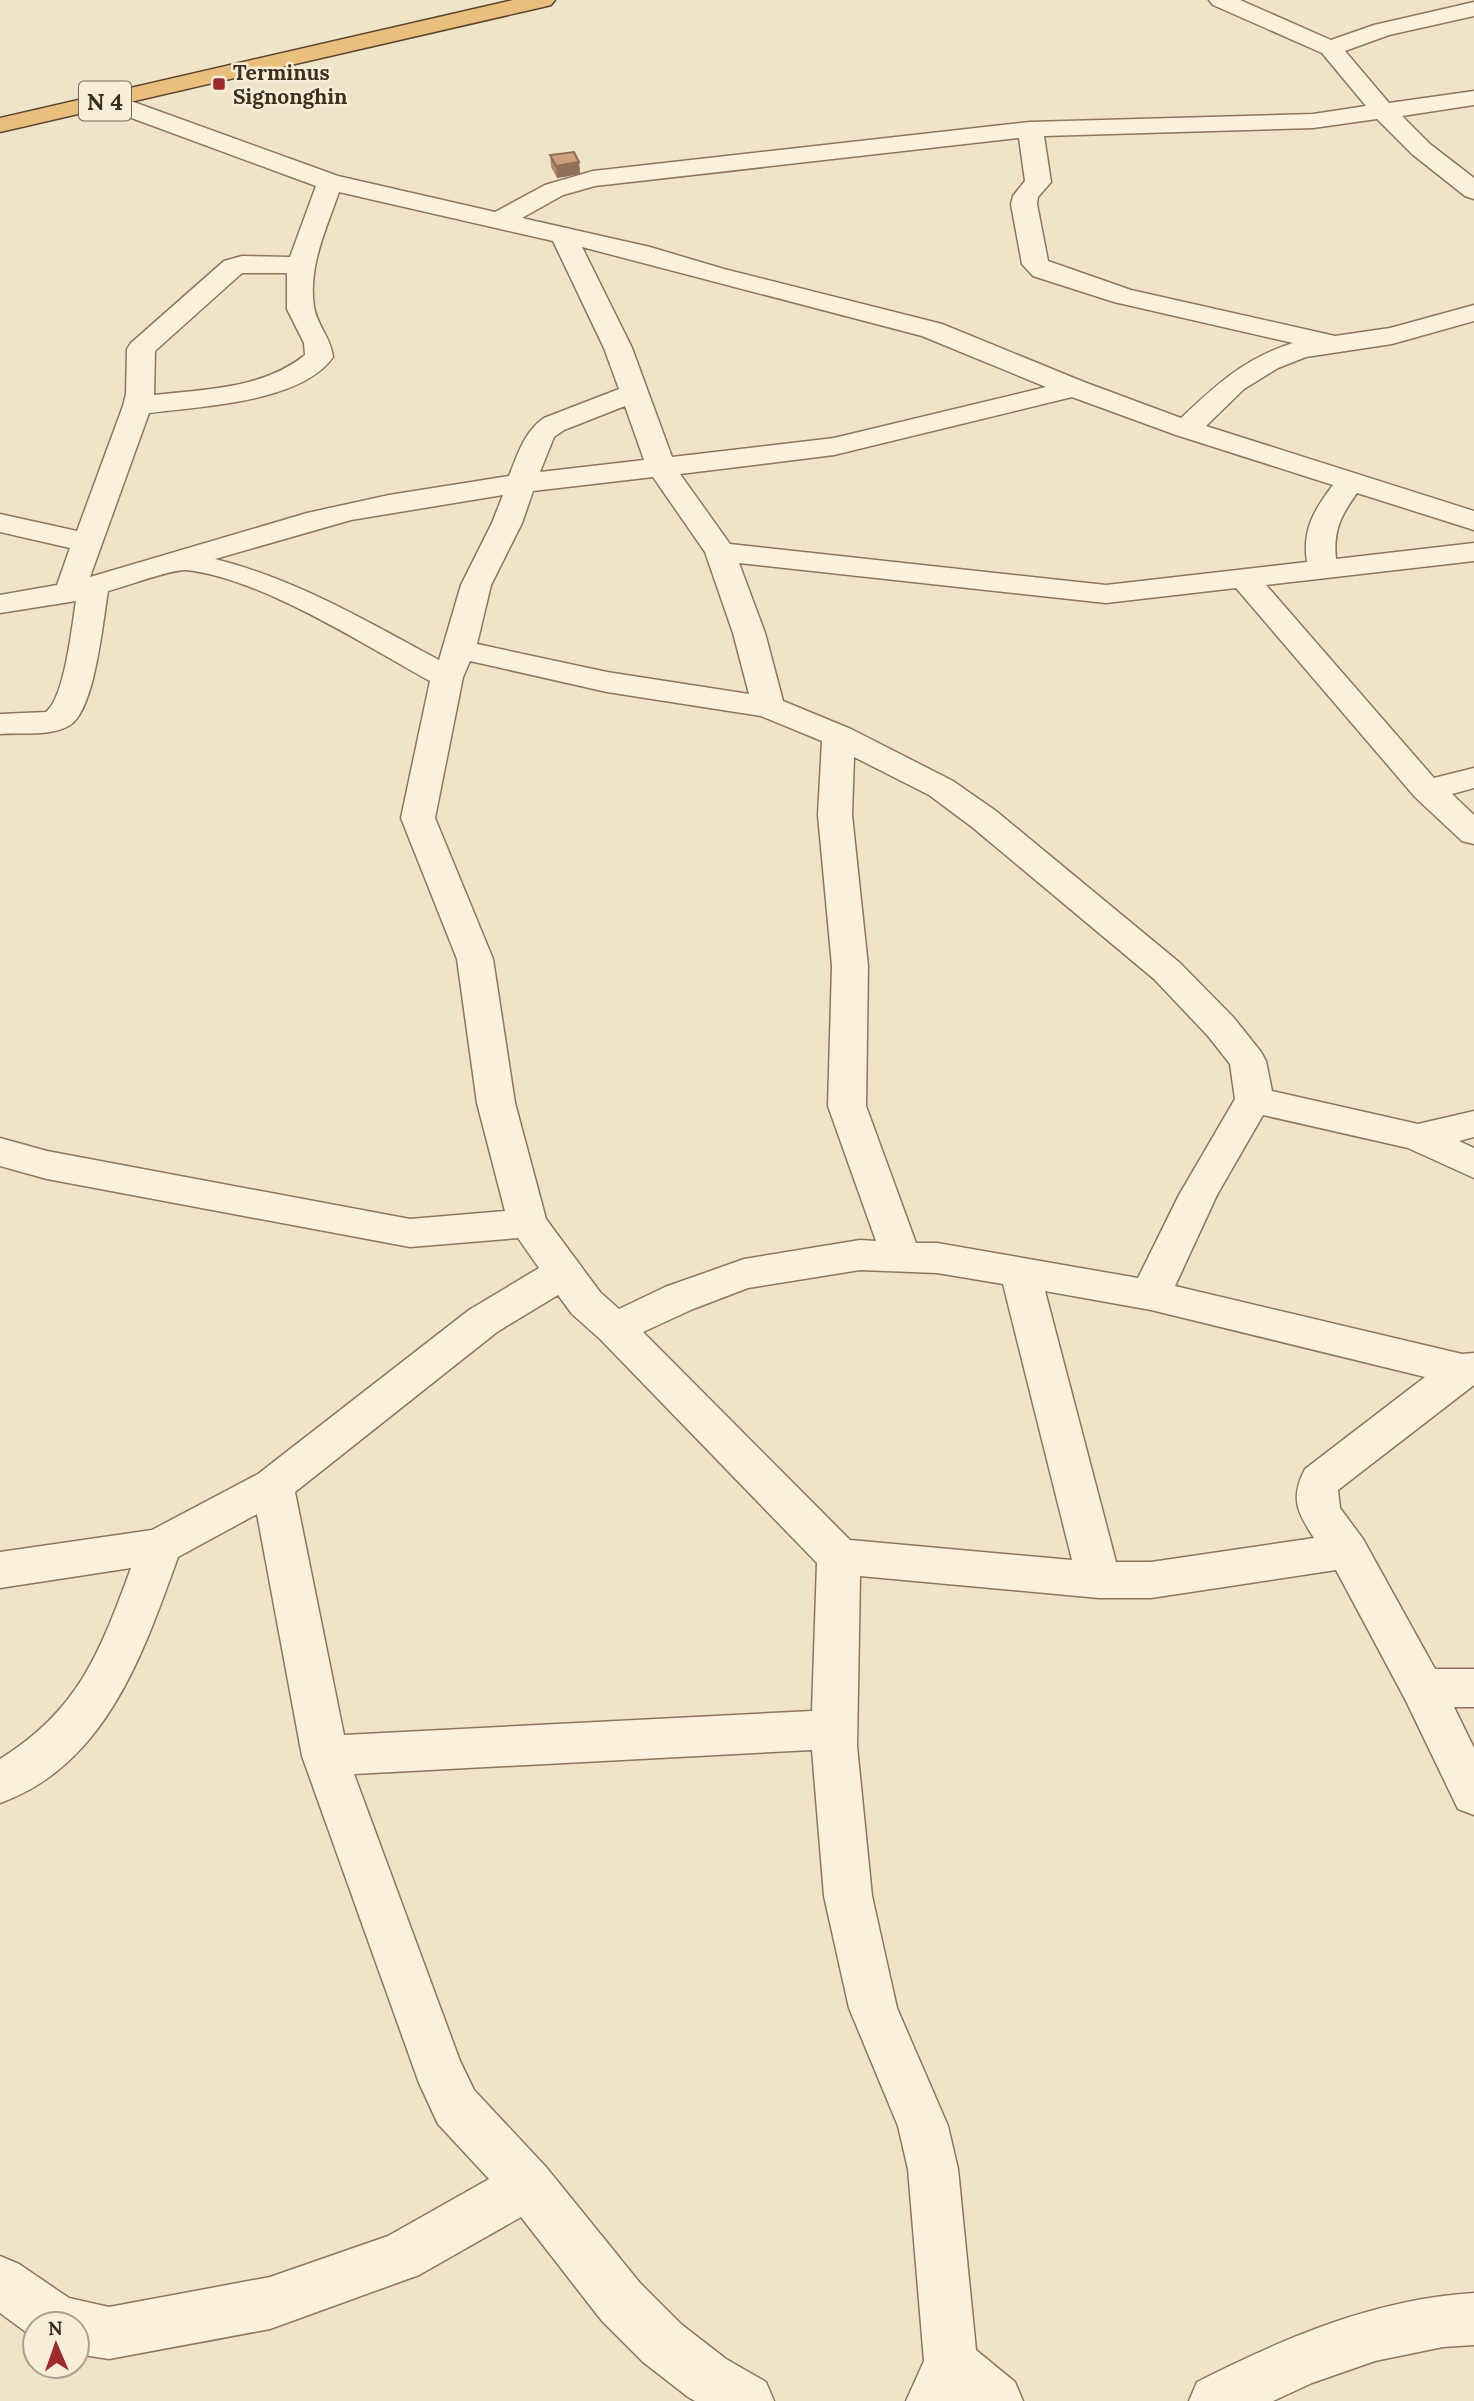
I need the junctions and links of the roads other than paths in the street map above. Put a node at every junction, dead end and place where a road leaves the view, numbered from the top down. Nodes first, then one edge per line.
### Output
1 (542, 0) edge
2 (1221, 0) edge
3 (1474, 9) edge
4 (1331, 48) junction
5 (1474, 98) edge
6 (108, 101) junction
7 (1384, 112) junction
8 (0, 125) edge
9 (1030, 130) junction
10 (330, 182) junction
11 (1474, 191) edge
12 (501, 219) junction
13 (563, 235) junction
14 (300, 265) junction
15 (1474, 313) edge
16 (1332, 344) junction
17 (1074, 388) junction
18 (633, 393) junction
19 (137, 405) junction
20 (1186, 429) junction
21 (662, 467) junction
22 (1351, 481) junction
23 (521, 485) junction
24 (1474, 522) edge
25 (0, 523) edge
26 (86, 542) junction
27 (720, 552) junction
28 (1474, 552) edge
29 (178, 559) junction
30 (1323, 570) junction
31 (1245, 580) junction
32 (81, 591) junction
33 (0, 604) edge
34 (454, 663) junction
35 (768, 707) junction
36 (0, 724) edge
37 (839, 736) junction
38 (1474, 778) edge
39 (1427, 790) junction
40 (1474, 833) edge
41 (1254, 1100) junction
42 (1474, 1124) edge
43 (1418, 1137) junction
44 (0, 1153) edge
45 (1474, 1164) edge
46 (528, 1223) junction
47 (901, 1256) junction
48 (563, 1273) junction
49 (1020, 1273) junction
50 (1151, 1295) junction
51 (614, 1328) junction
52 (1468, 1369) edge
53 (273, 1486) junction
54 (160, 1546) junction
55 (1348, 1552) junction
56 (839, 1557) junction
57 (4, 1560) edge
58 (1099, 1580) junction
59 (1422, 1688) junction
60 (1474, 1688) edge
61 (834, 1729) junction
62 (325, 1756) junction
63 (0, 1783) edge
64 (1474, 1795) edge
65 (528, 2185) junction
66 (0, 2282) edge
67 (41, 2310) edge
68 (1474, 2319) edge
69 (91, 2330) edge
70 (942, 2382) edge
71 (747, 2401) edge
72 (996, 2401) edge
73 (1216, 2401) edge

1 - 6 highway, N 4
2 - 4 street
3 - 4 street
4 - 7 street
5 - 7 street
6 - 8 highway, N 4
6 - 10 street
7 - 9 street
7 - 11 street
9 - 12 street
9 - 16 street
10 - 12 street
10 - 14 street
12 - 13 street
13 - 17 street
13 - 18 street
14 - 19 street
14 - 19 street
15 - 16 street
16 - 20 street
17 - 20 street
17 - 21 street
18 - 21 street
18 - 23 street
19 - 26 street
20 - 22 street
21 - 23 street
21 - 27 street
22 - 24 street
22 - 30 street
23 - 29 street
23 - 34 street
25 - 26 street
26 - 32 street
27 - 31 street
27 - 35 street
28 - 30 street
29 - 32 street
29 - 34 street
30 - 31 street
31 - 39 street
32 - 33 street
32 - 36 street
34 - 35 street
34 - 46 street
35 - 37 street
37 - 41 street
37 - 47 street
38 - 39 street
39 - 40 street
41 - 43 street
41 - 50 street
42 - 43 street
43 - 45 street
44 - 46 street
46 - 48 street
47 - 49 street
47 - 51 street
48 - 51 street
48 - 53 street
49 - 50 street
49 - 58 street
50 - 52 street
51 - 56 street
52 - 55 street
53 - 54 street
53 - 62 street
54 - 57 street
54 - 63 street
55 - 58 street
55 - 59 street
56 - 58 street
56 - 61 street
59 - 60 street
59 - 64 street
61 - 62 street
61 - 70 street
62 - 65 street
65 - 69 street
65 - 71 street
66 - 67 street
68 - 73 street
70 - 72 street

